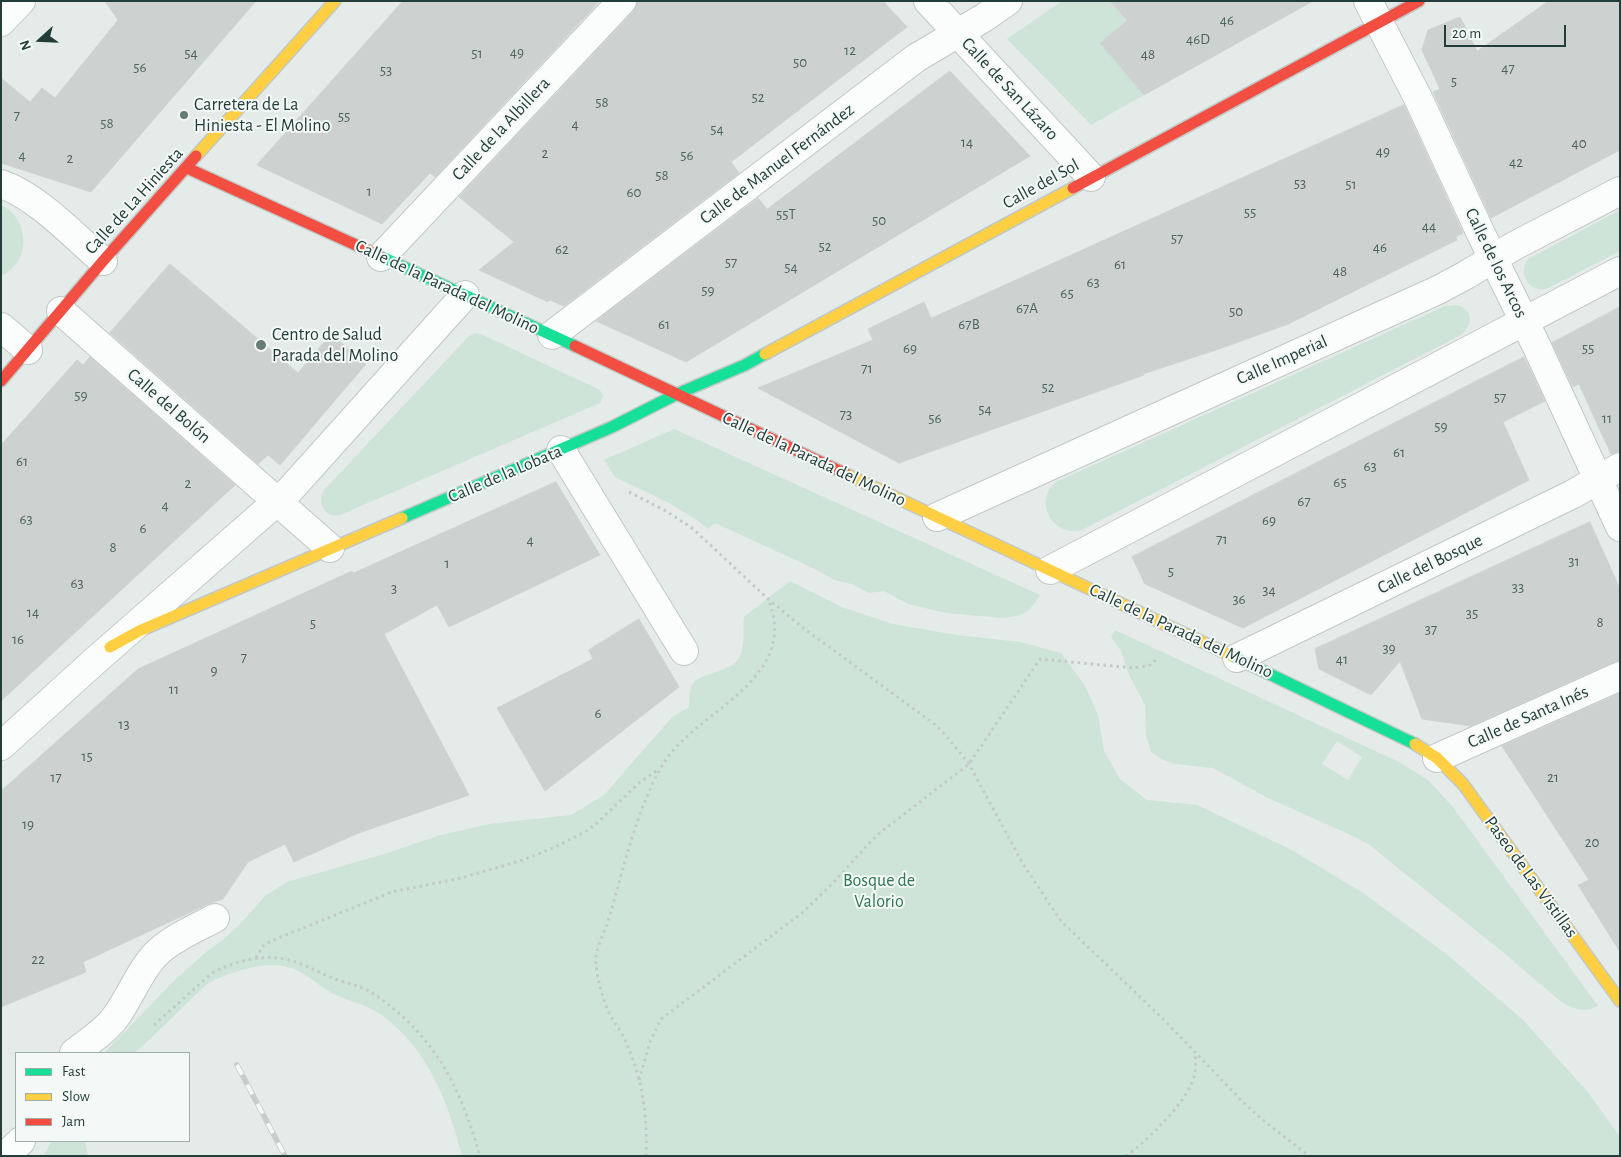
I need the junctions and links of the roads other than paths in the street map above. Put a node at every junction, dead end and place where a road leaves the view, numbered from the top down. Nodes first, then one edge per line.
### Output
1 (21, 1) edge
2 (335, 1) edge
3 (622, 1) edge
4 (928, 1) edge
5 (1008, 1) edge
6 (1419, 1) edge
7 (1374, 12) edge
8 (1, 22) edge
9 (958, 33) junction
10 (187, 168) junction
11 (1091, 177) junction
12 (1, 184) edge
13 (1620, 191) edge
14 (381, 257) junction
15 (1493, 259) junction
16 (103, 262) junction
17 (1620, 271) edge
18 (465, 295) junction
19 (61, 311) junction
20 (1524, 322) junction
21 (1, 328) edge
22 (552, 335) junction
23 (28, 350) junction
24 (1, 381) edge
25 (677, 394) junction
26 (561, 450) junction
27 (1609, 473) edge
28 (277, 501) junction
29 (937, 517) junction
30 (1620, 527) edge
31 (330, 548) junction
32 (1050, 570) junction
33 (110, 648) junction
34 (684, 651) dead end
35 (1237, 658) junction
36 (1620, 676) edge
37 (1, 746) edge
38 (1437, 758) junction
39 (215, 918) dead end
40 (1620, 1001) edge
41 (75, 1052) edge
42 (20, 1142) edge
43 (5, 1156) edge

1 - 8 street
2 - 10 street, Calle de La Hiniesta
3 - 14 street, Calle de la Albillera
4 - 9 street, Calle de San Lázaro
5 - 9 street, Calle de Manuel Fernández
6 - 7 street, Calle del Sol
7 - 11 street, Calle del Sol
7 - 15 street, Calle de los Arcos
9 - 11 street, Calle de San Lázaro
9 - 22 street, Calle de Manuel Fernández
10 - 14 street, Calle de la Parada del Molino
10 - 16 street, Calle de La Hiniesta
11 - 25 street, Calle del Sol
12 - 16 street
13 - 15 street, Calle Imperial
14 - 18 street, Calle de la Parada del Molino
15 - 20 street, Calle de los Arcos
15 - 29 street, Calle Imperial
16 - 19 street, Calle de La Hiniesta
17 - 20 street
18 - 22 street, Calle de la Parada del Molino
18 - 28 street, Calle de la Lobata
19 - 23 street, Calle de La Hiniesta
19 - 28 street, Calle del Bolón
20 - 27 street, Calle de los Arcos
20 - 32 street
21 - 23 street
22 - 25 street, Calle de la Parada del Molino
23 - 24 street, Calle de La Hiniesta
25 - 26 street, Calle de la Lobata
25 - 29 street, Calle de la Parada del Molino
26 - 31 street, Calle de la Lobata
26 - 34 street
27 - 30 street, Calle de los Arcos
27 - 35 street, Calle del Bosque
28 - 31 street
28 - 33 street, Calle de la Lobata
29 - 32 street, Calle de la Parada del Molino
31 - 33 street, Calle de la Lobata
32 - 35 street, Calle de la Parada del Molino
33 - 37 street, Calle de la Lobata
35 - 38 street, Calle de la Parada del Molino
36 - 38 street, Calle de Santa Inés
38 - 40 street, Paseo de Las Vistillas
39 - 41 street
42 - 43 street

